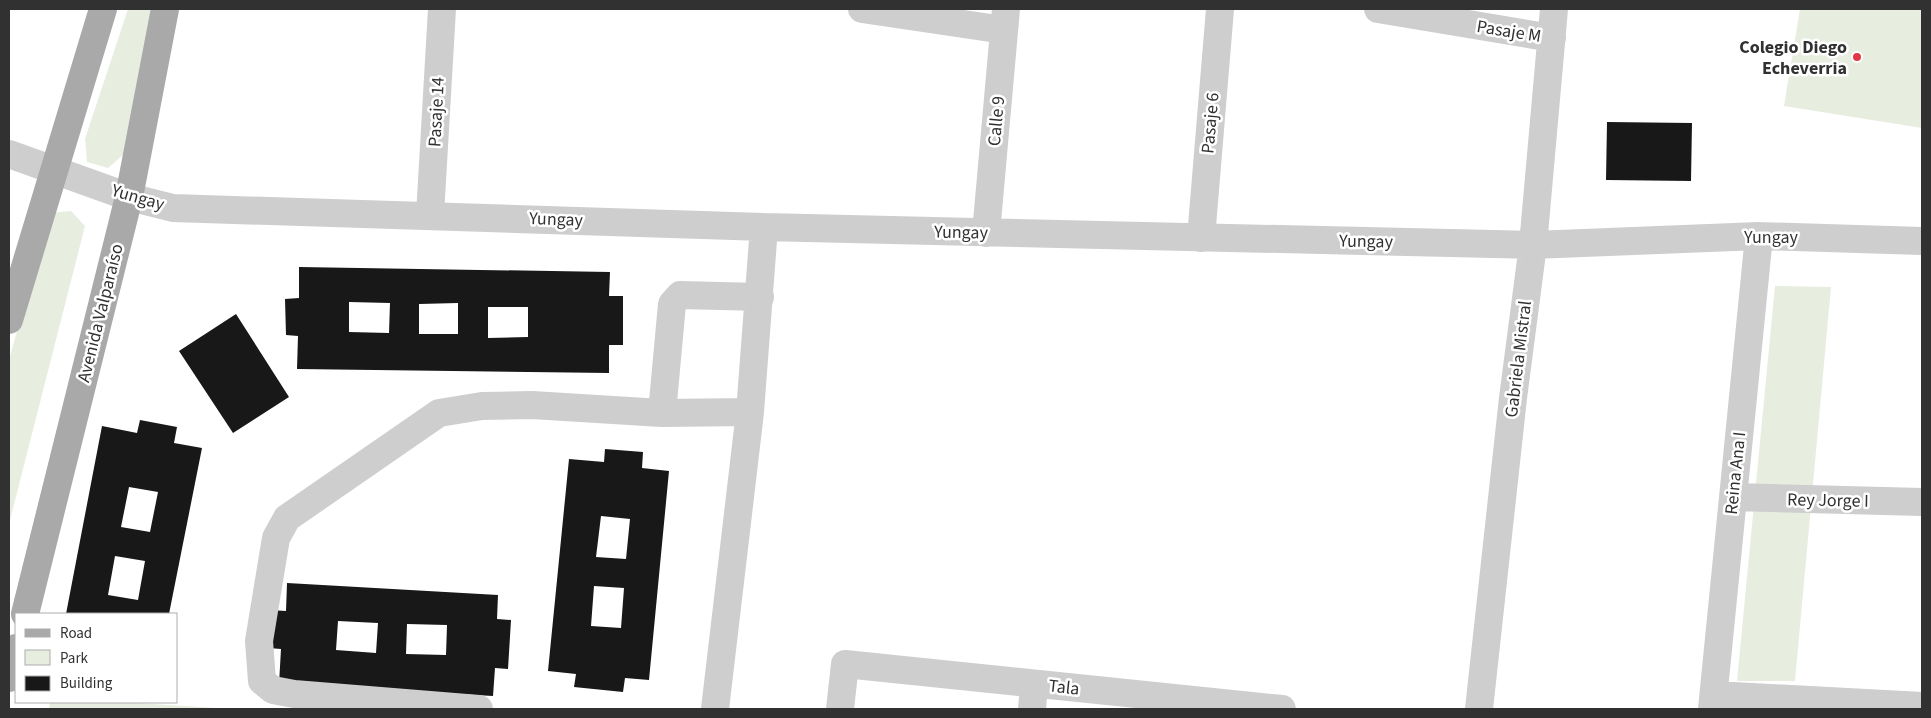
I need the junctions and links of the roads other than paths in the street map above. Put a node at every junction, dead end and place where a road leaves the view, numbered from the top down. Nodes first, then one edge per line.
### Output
1 (103, 9) edge
2 (166, 9) edge
3 (442, 9) edge
4 (862, 9) edge
5 (1220, 9) edge
6 (1378, 9) edge
7 (1554, 9) edge
8 (1005, 19) edge
9 (1552, 38) junction
10 (9, 154) edge
11 (53, 170) junction
12 (129, 197) junction
13 (430, 215) junction
14 (764, 227) junction
15 (986, 233) junction
16 (1759, 236) junction
17 (1201, 238) junction
18 (1922, 241) edge
19 (1533, 245) junction
20 (760, 297) junction
21 (9, 320) edge
22 (750, 412) junction
23 (662, 413) junction
24 (1733, 497) junction
25 (1922, 502) edge
26 (25, 613) edge
27 (15, 652) edge
28 (9, 678) edge
29 (1033, 697) edge
30 (1713, 702) edge
31 (1216, 706) edge
32 (1922, 706) edge
33 (479, 709) edge
34 (715, 709) edge
35 (840, 709) edge
36 (1282, 709) edge
37 (1479, 709) edge

1 - 11 main road
2 - 12 main road, Avenida Valparaíso
3 - 13 street, Pasaje 14
4 - 8 street
5 - 17 street, Pasaje 6
6 - 9 street, Pasaje M
7 - 9 street, Gabriela Mistral
8 - 15 street, Calle 9
9 - 19 street, Gabriela Mistral
10 - 11 street, Yungay
11 - 12 street, Yungay
11 - 21 main road
12 - 13 street, Yungay
12 - 26 main road, Avenida Valparaíso
13 - 14 street, Yungay
14 - 15 street, Yungay
14 - 20 street
15 - 17 street, Yungay
16 - 18 street, Yungay
16 - 19 street, Yungay
16 - 24 street, Reina Ana I
17 - 19 street, Yungay
19 - 37 street, Gabriela Mistral
20 - 22 street
20 - 23 street
22 - 23 street
22 - 34 street
23 - 33 street
24 - 25 street, Rey Jorge I
24 - 30 street, Reina Ana I
27 - 28 main road
29 - 31 street, Tala
29 - 35 street, Tala
30 - 32 street
31 - 36 street, Tala

